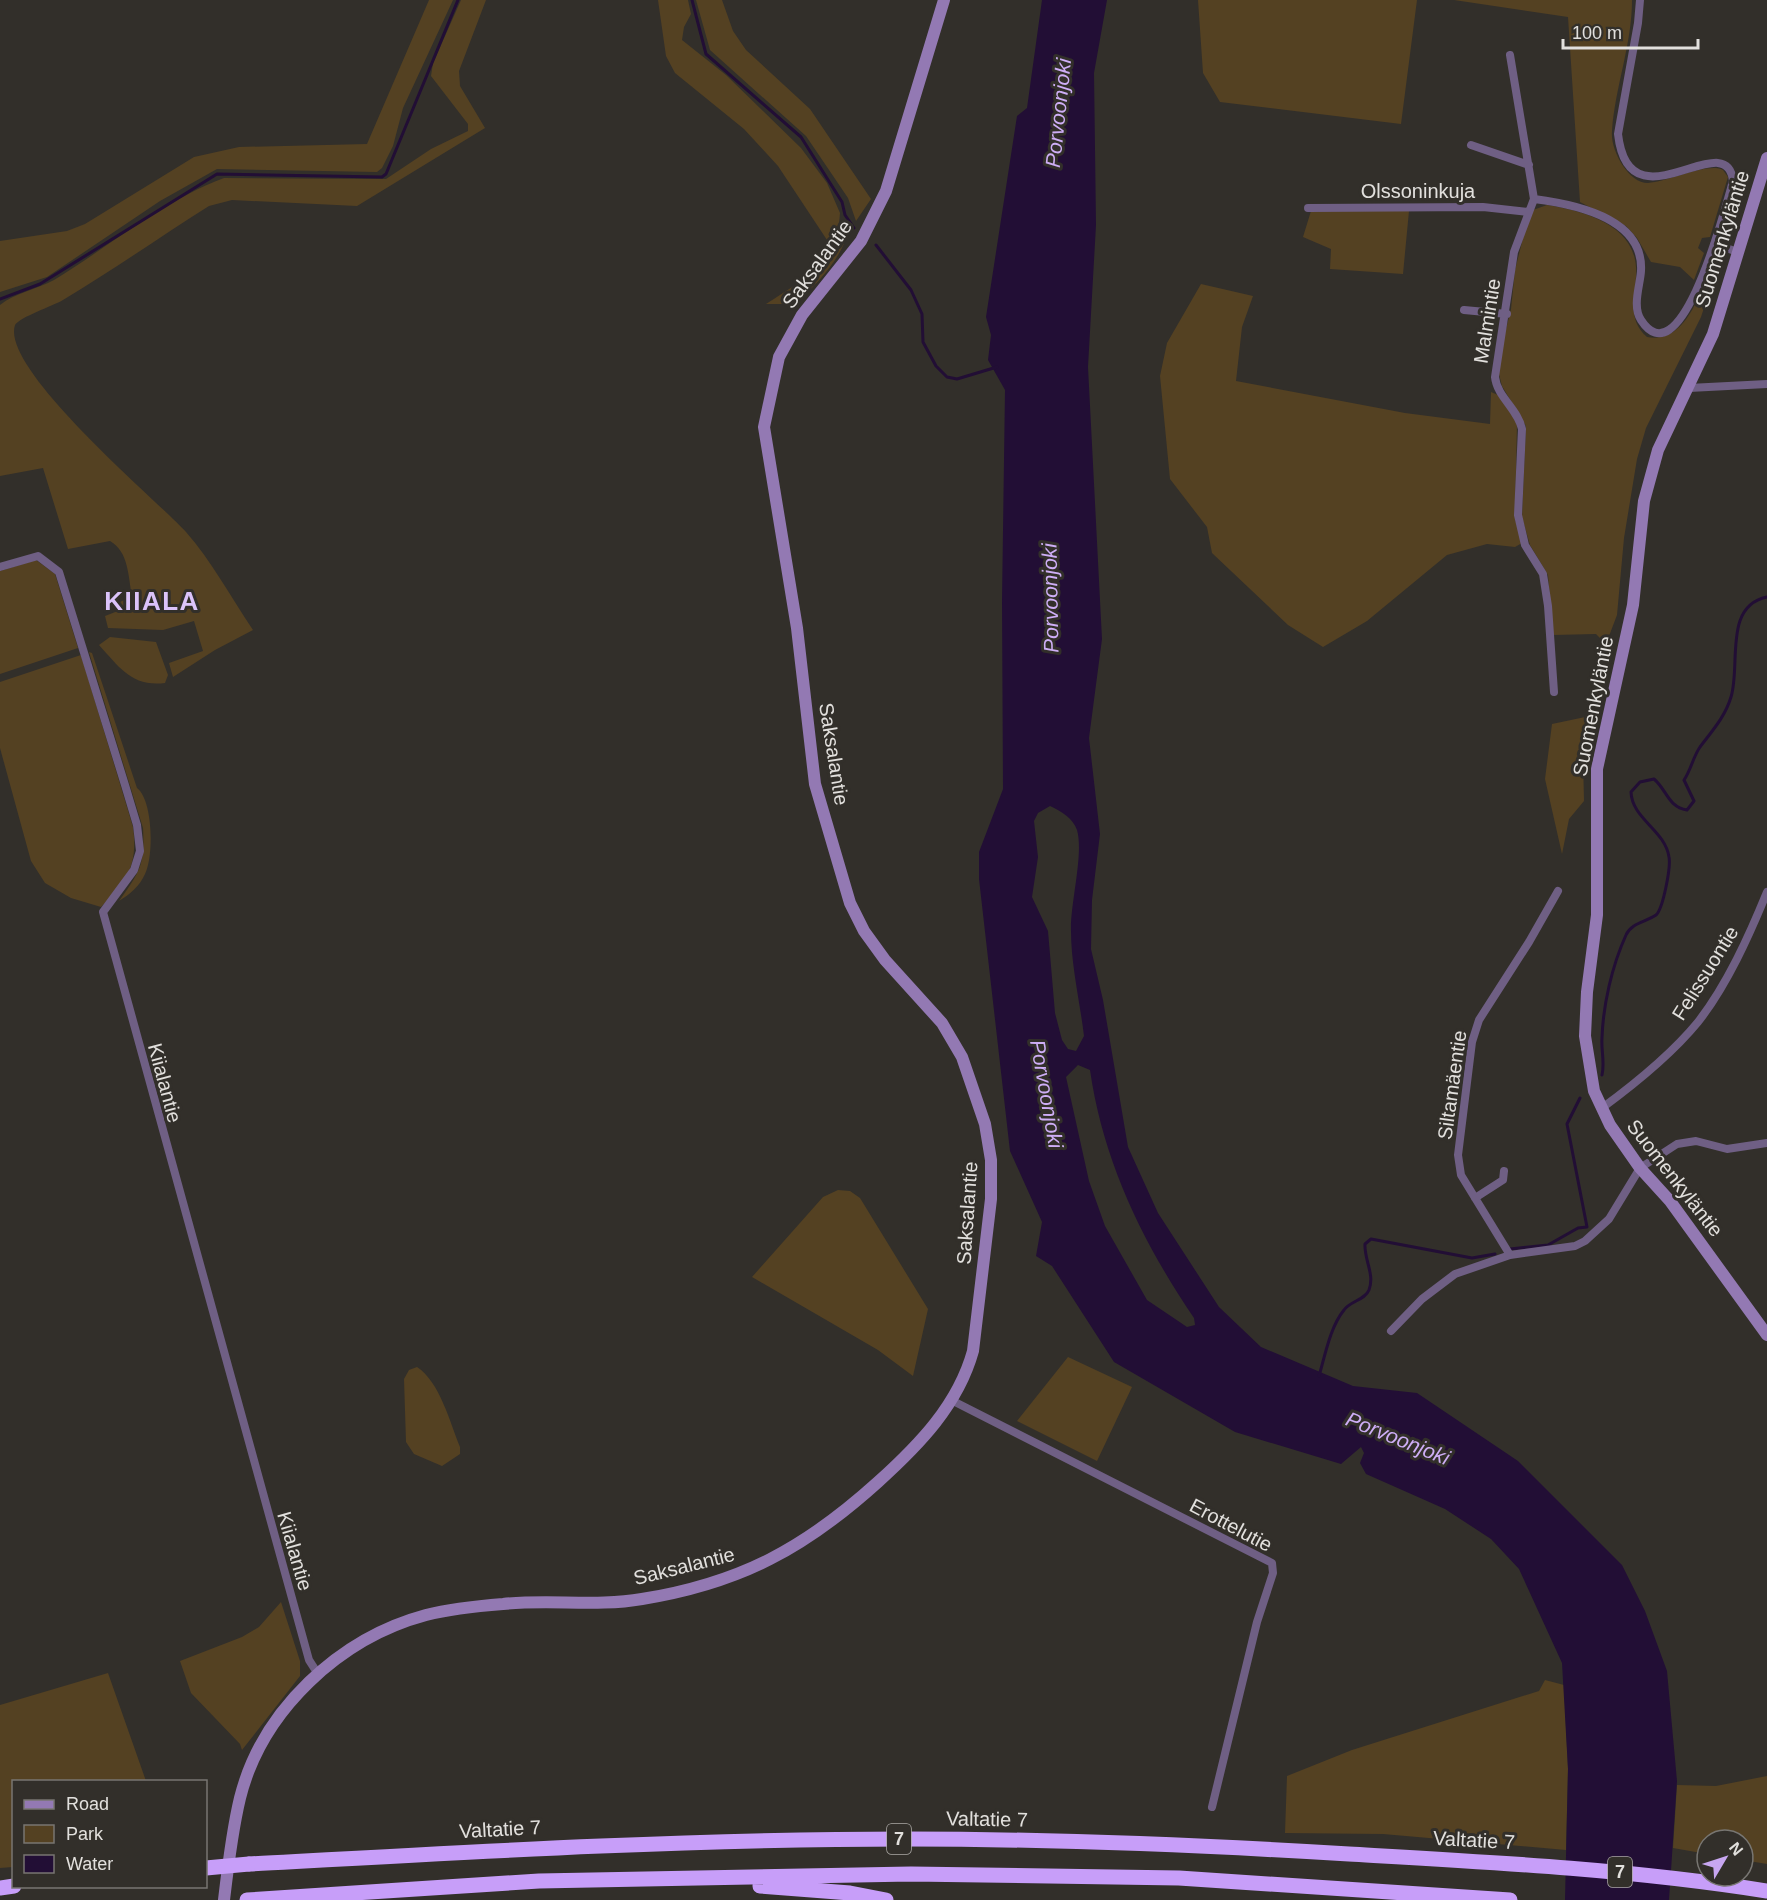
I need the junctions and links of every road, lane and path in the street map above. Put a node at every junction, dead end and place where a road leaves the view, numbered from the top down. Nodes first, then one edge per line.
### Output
1 (944, 0) edge
2 (1640, 0) edge
3 (1510, 54) dead end
4 (1471, 145) dead end
5 (1767, 158) edge
6 (1528, 165) junction
7 (1534, 199) junction
8 (1308, 208) dead end
9 (1528, 212) junction
10 (1714, 244) junction
11 (1738, 252) junction
12 (1464, 310) dead end
13 (1507, 314) junction
14 (1767, 384) edge
15 (1689, 388) junction
16 (0, 567) edge
17 (1554, 692) dead end
18 (1558, 891) dead end
19 (1767, 892) edge
20 (1763, 912) edge
21 (1602, 1108) junction
22 (1767, 1143) edge
23 (1640, 1168) junction
24 (1504, 1170) dead end
25 (1475, 1198) junction
26 (1510, 1255) junction
27 (1391, 1331) dead end
28 (1767, 1335) edge
29 (953, 1401) junction
30 (318, 1674) junction
31 (1212, 1807) dead end
32 (207, 1868) edge
33 (607, 1881) junction
34 (1767, 1891) edge
35 (224, 1900) edge
36 (249, 1900) edge
37 (886, 1900) edge
38 (1510, 1900) edge

1 - 29 street, Saksalantie
2 - 10 street
3 - 6 street
4 - 6 street
5 - 11 street, Suomenkyläntie
6 - 7 street
7 - 9 street, Malmintie
7 - 10 street
8 - 9 street, Olssoninkuja
9 - 13 street, Malmintie
10 - 11 street
11 - 15 street, Suomenkyläntie
12 - 13 street
13 - 17 street, Malmintie
14 - 15 street
15 - 21 street, Suomenkyläntie
16 - 30 street, Kiialantie
18 - 25 street, Siltamäentie
19 - 20 street, Felissuontie
20 - 21 street, Felissuontie
21 - 23 street, Suomenkyläntie
22 - 23 street
23 - 26 street
23 - 28 street, Suomenkyläntie
24 - 25 street
25 - 26 street, Siltamäentie
26 - 27 street
29 - 30 street, Saksalantie
29 - 31 street, Erottelutie
30 - 35 street, Saksalantie
32 - 34 highway, Valtatie 7 / 7, bridge
33 - 36 highway, 7
33 - 37 highway
33 - 38 highway, 7

